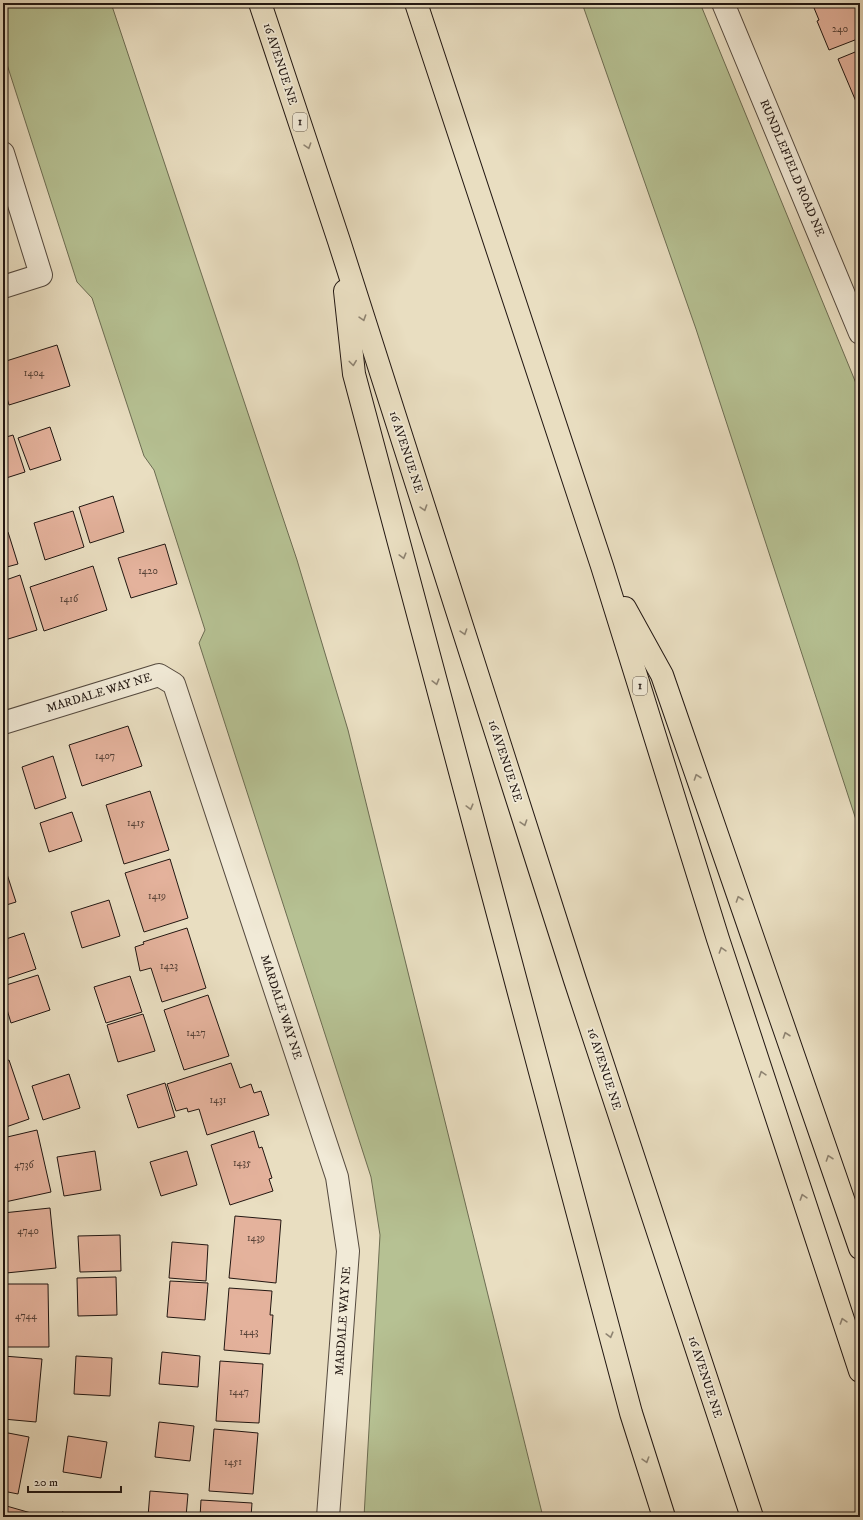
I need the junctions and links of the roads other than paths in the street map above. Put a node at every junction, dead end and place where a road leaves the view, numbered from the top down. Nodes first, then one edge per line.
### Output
1 (260, 3) edge
2 (416, 3) edge
3 (723, 3) edge
4 (3, 153) edge
5 (339, 240) junction
6 (3, 287) edge
7 (860, 333) edge
8 (602, 566) junction
9 (3, 723) edge
10 (860, 1248) edge
11 (860, 1371) edge
12 (328, 1517) edge
13 (664, 1517) edge
14 (752, 1517) edge

1 -> 5 highway, 16 AVENUE NE / 1
2 - 8 highway, 1
3 - 7 street, RUNDLEFIELD ROAD NE
4 - 6 street
5 -> 13 highway
5 -> 14 highway, 16 AVENUE NE / 1
10 -> 8 highway
11 -> 8 highway, 1
9 - 12 street, MARDALE WAY NE

